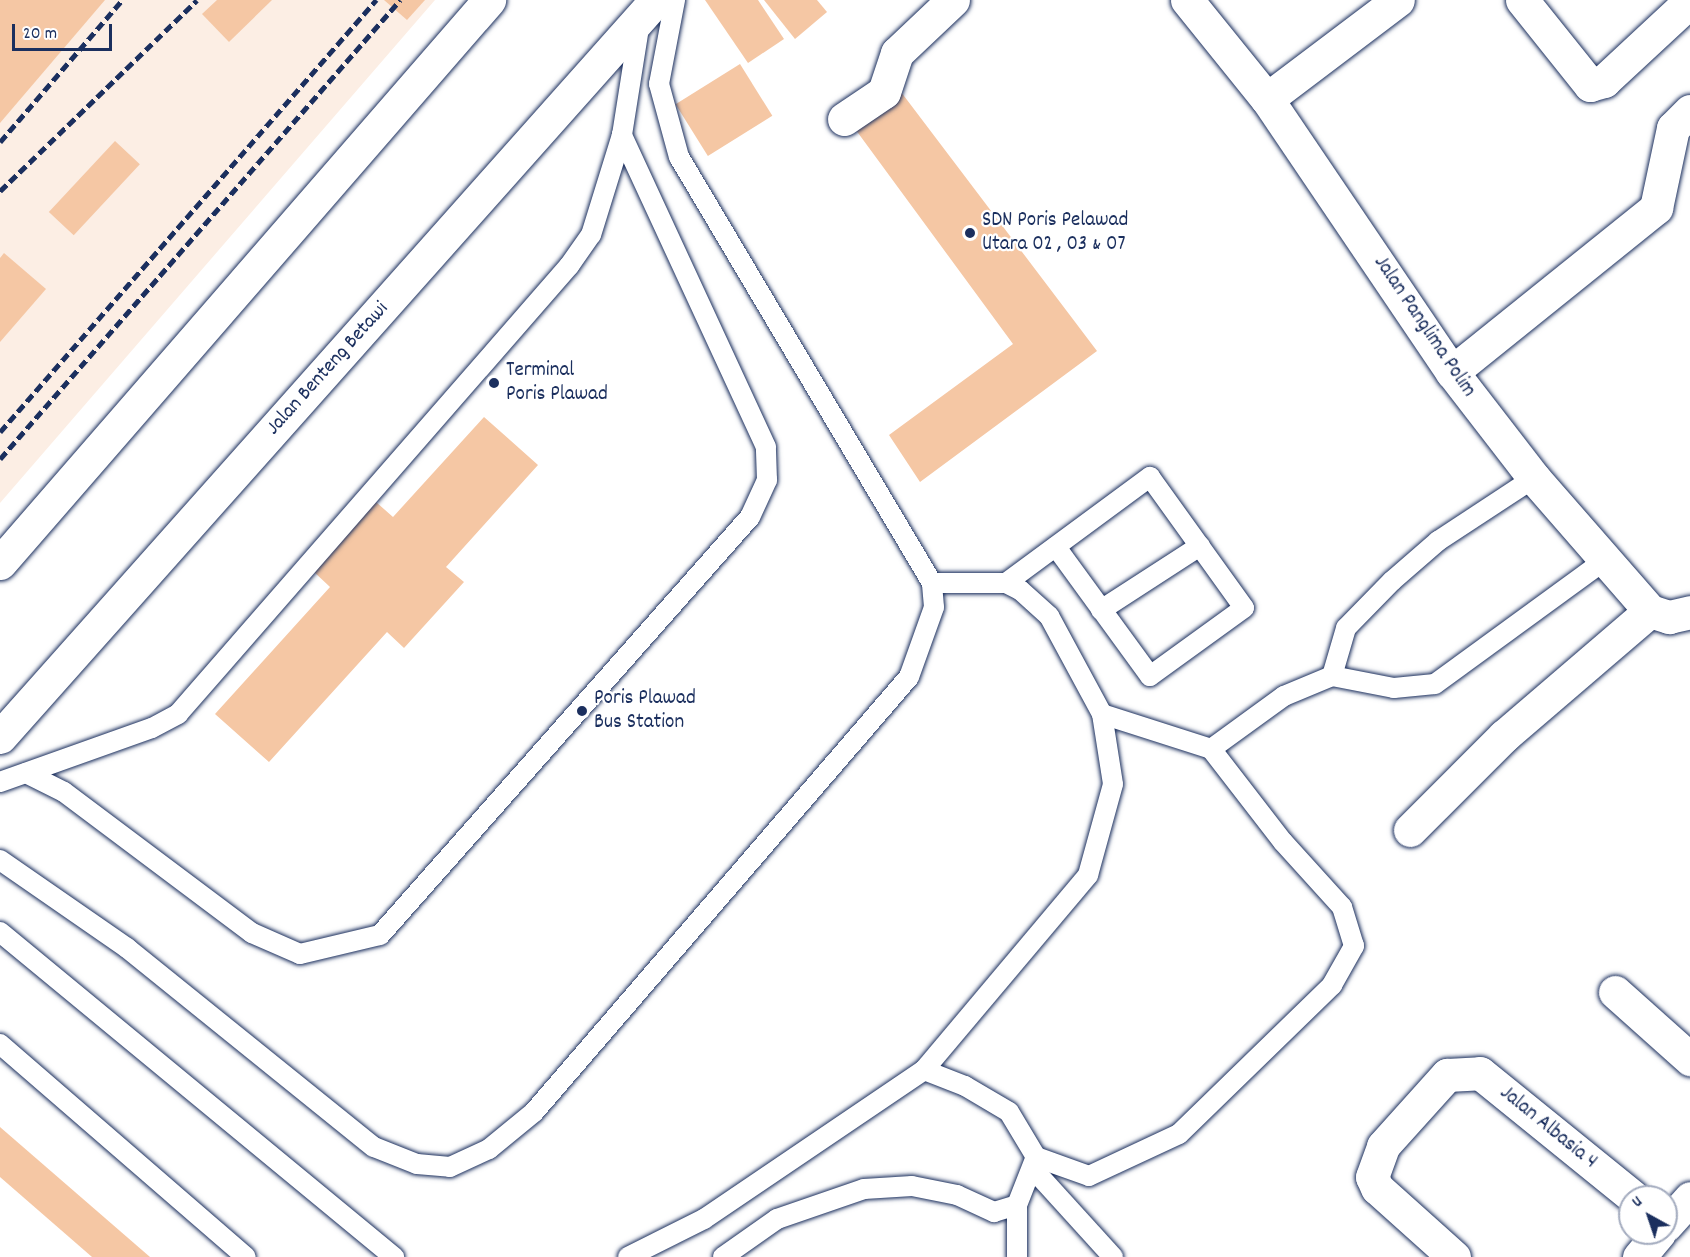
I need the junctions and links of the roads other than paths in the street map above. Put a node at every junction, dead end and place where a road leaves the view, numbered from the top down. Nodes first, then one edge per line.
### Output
1 (489, 0) edge
2 (675, 0) edge
3 (953, 0) edge
4 (1187, 0) edge
5 (1398, 0) edge
6 (1522, 0) edge
7 (1690, 1) edge
8 (648, 9) edge
9 (1267, 99) junction
10 (1690, 111) edge
11 (844, 119) dead end
12 (622, 135) junction
13 (1452, 372) junction
14 (1534, 478) junction
15 (1200, 546) junction
16 (1056, 547) junction
17 (1605, 560) junction
18 (0, 563) edge
19 (932, 583) junction
20 (1006, 583) junction
21 (1101, 610) junction
22 (1650, 611) junction
23 (1690, 612) edge
24 (1332, 676) junction
25 (1102, 714) junction
26 (0, 737) edge
27 (1211, 749) junction
28 (26, 773) junction
29 (0, 782) edge
30 (1410, 830) dead end
31 (0, 860) edge
32 (0, 932) edge
33 (1615, 992) dead end
34 (0, 1044) edge
35 (1690, 1059) edge
36 (924, 1070) junction
37 (1034, 1163) junction
38 (1618, 1185) edge
39 (1690, 1198) edge
40 (1017, 1205) junction
41 (1678, 1212) edge
42 (1649, 1245) edge
43 (246, 1257) edge
44 (394, 1257) edge
45 (628, 1257) edge
46 (723, 1257) edge
47 (1017, 1257) edge
48 (1113, 1257) edge
49 (1454, 1257) edge
50 (1639, 1257) edge

1 - 18 street
2 - 19 lane
3 - 11 street
4 - 9 street, Jalan Panglima Polim
5 - 9 street
6 - 7 street
8 - 12 lane
8 - 26 street, Jalan Benteng Betawi
9 - 13 street, Jalan Panglima Polim
10 - 13 street
12 - 28 lane
12 - 28 lane
13 - 14 street, Jalan Panglima Polim
14 - 17 street, Jalan Panglima Polim
14 - 24 lane
15 - 16 lane
15 - 21 lane
15 - 21 lane
16 - 20 lane
16 - 21 lane
17 - 22 street, Jalan Panglima Polim
17 - 24 lane
19 - 20 lane
19 - 31 lane
20 - 25 lane
22 - 23 street
22 - 30 street
24 - 27 lane
25 - 27 lane
25 - 36 lane
27 - 37 lane
28 - 29 lane
32 - 44 lane
33 - 35 street
34 - 43 lane
36 - 37 lane
36 - 45 lane
37 - 40 lane
37 - 48 lane
38 - 49 street, Jalan Albasia 4
39 - 41 street
40 - 46 lane
40 - 47 lane
42 - 50 street

